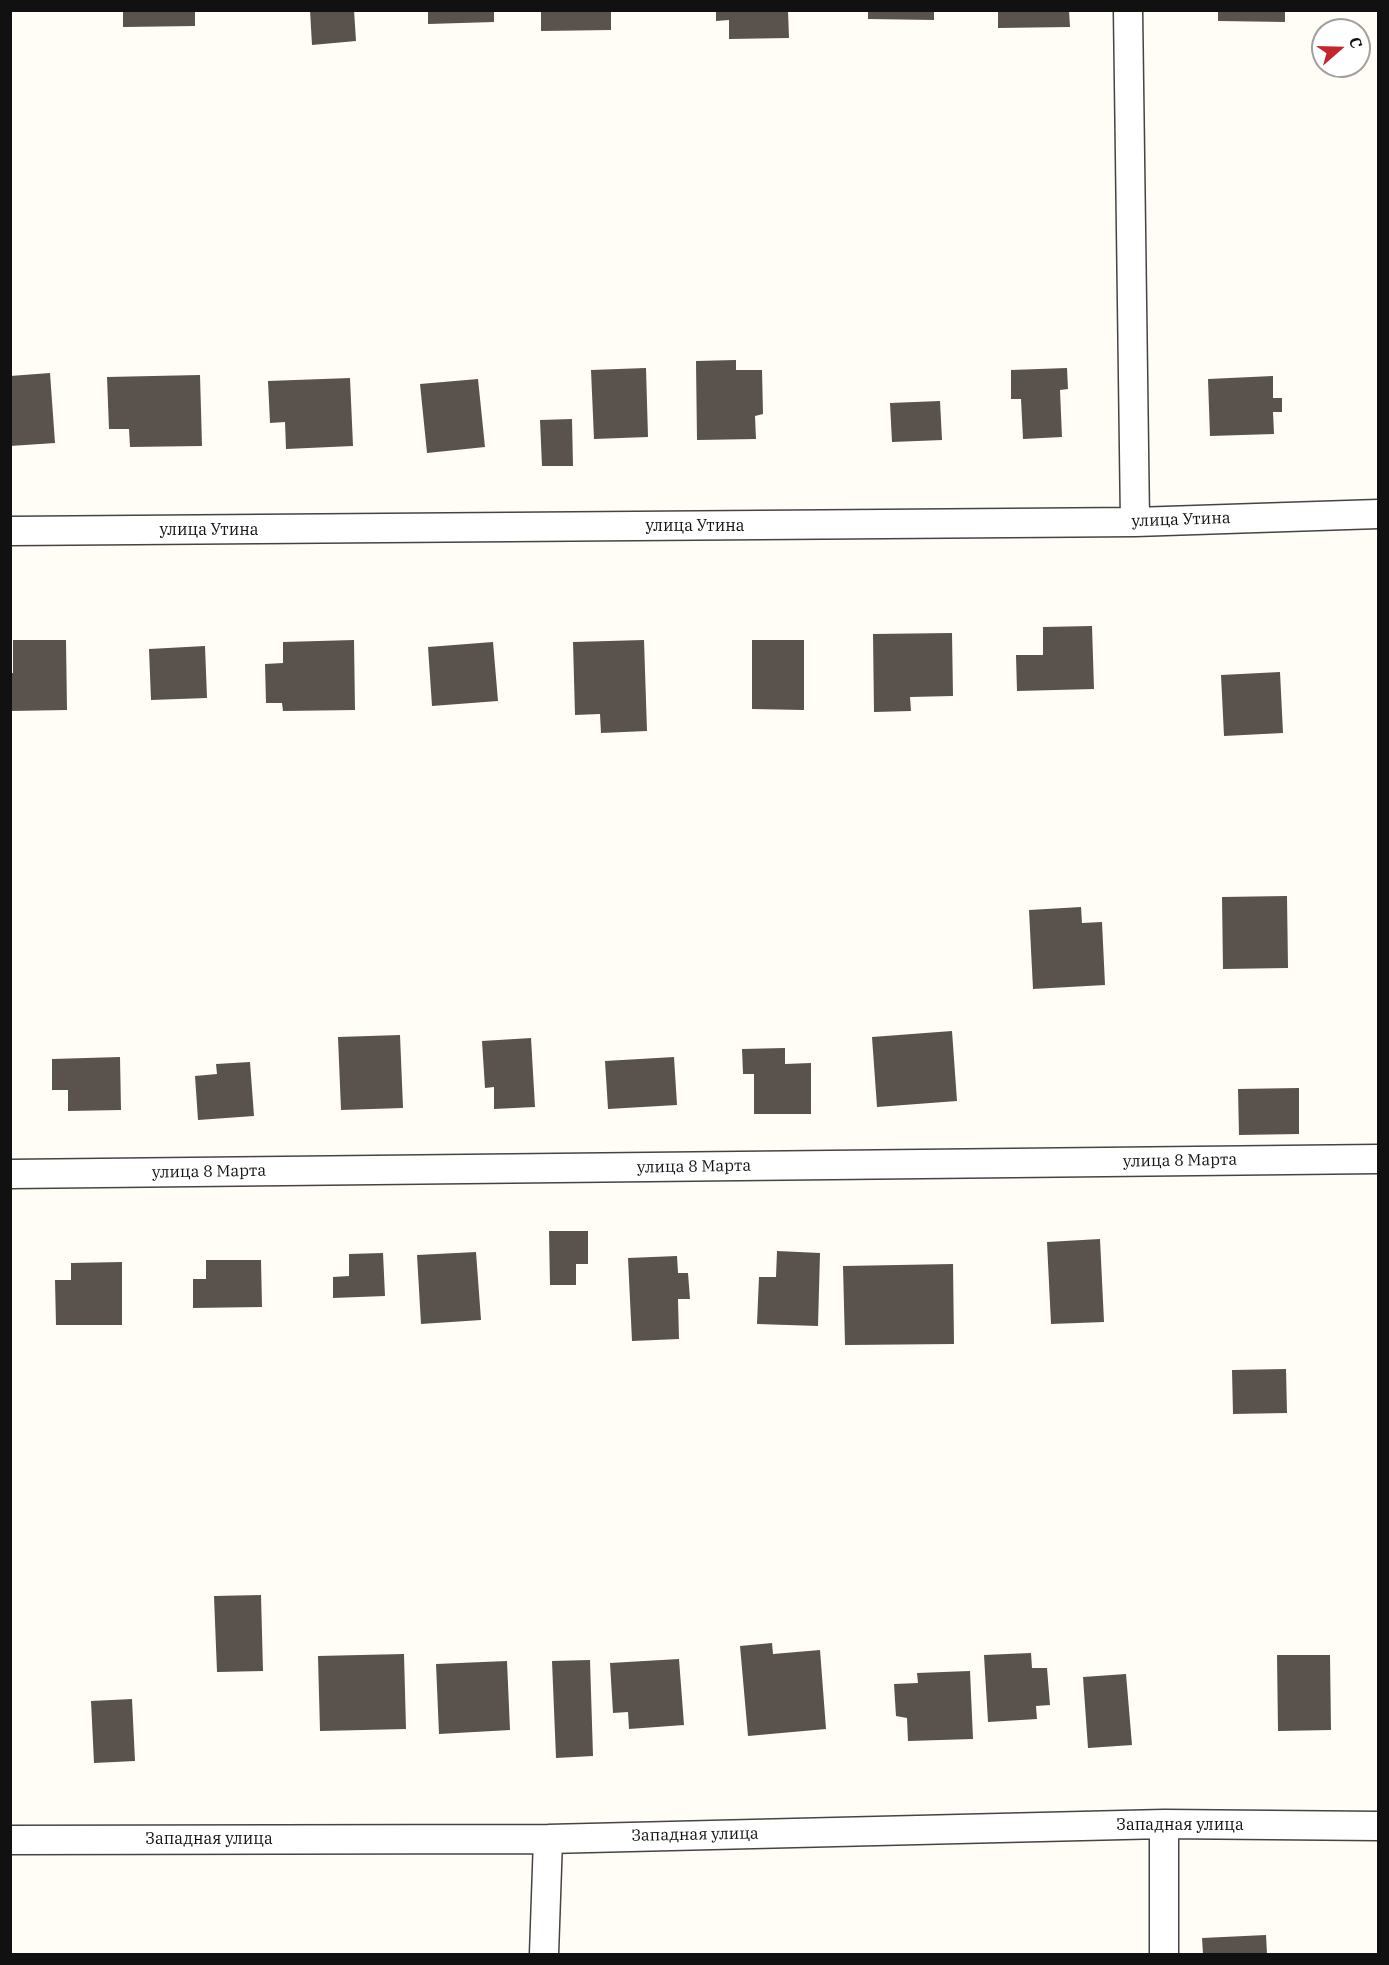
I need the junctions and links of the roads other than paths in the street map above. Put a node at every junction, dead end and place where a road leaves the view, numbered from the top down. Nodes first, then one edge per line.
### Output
1 (1128, 10) edge
2 (1378, 514) edge
3 (1135, 522) junction
4 (10, 531) edge
5 (1378, 1159) edge
6 (10, 1174) edge
7 (1164, 1824) junction
8 (1378, 1826) edge
9 (548, 1839) junction
10 (10, 1840) edge
11 (544, 1954) edge
12 (1164, 1954) edge

1 - 3 street
2 - 3 street, улица Утина
3 - 4 street, улица Утина
5 - 6 street, улица 8 Марта
7 - 8 street, Западная улица
7 - 9 street, Западная улица
7 - 12 street
9 - 10 street, Западная улица
9 - 11 street

